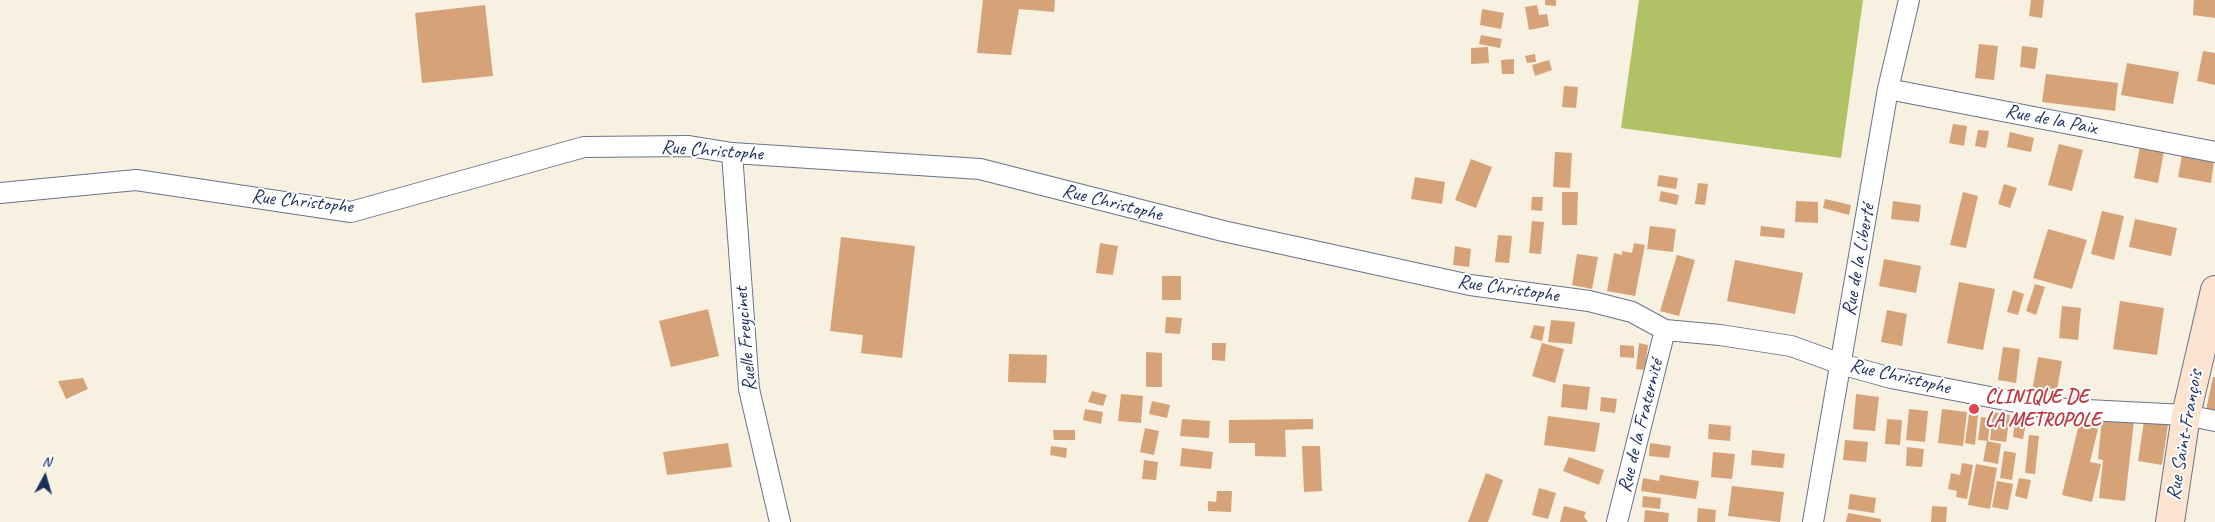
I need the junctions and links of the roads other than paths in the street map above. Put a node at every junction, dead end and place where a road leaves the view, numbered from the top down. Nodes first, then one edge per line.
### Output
1 (1909, 0) edge
2 (1888, 89) junction
3 (2215, 152) edge
4 (732, 153) junction
5 (0, 193) edge
6 (2215, 290) edge
7 (1665, 330) junction
8 (1841, 364) junction
9 (2186, 415) junction
10 (2215, 421) edge
11 (780, 522) edge
12 (1617, 522) edge
13 (1813, 522) edge
14 (2170, 522) edge

1 - 2 street, Rue de la Liberté
2 - 3 street, Rue de la Paix
2 - 8 street, Rue de la Liberté
4 - 5 street, Rue Christophe
4 - 7 street, Rue Christophe
4 - 11 street, Ruelle Freycinet
6 - 9 street, Rue Saint-François
7 - 8 street, Rue Christophe
7 - 12 street, Rue de la Fraternité
8 - 9 street, Rue Christophe
8 - 13 street, Rue de la Liberté
9 - 10 street, Rue Christophe
9 - 14 street, Rue Saint-François

